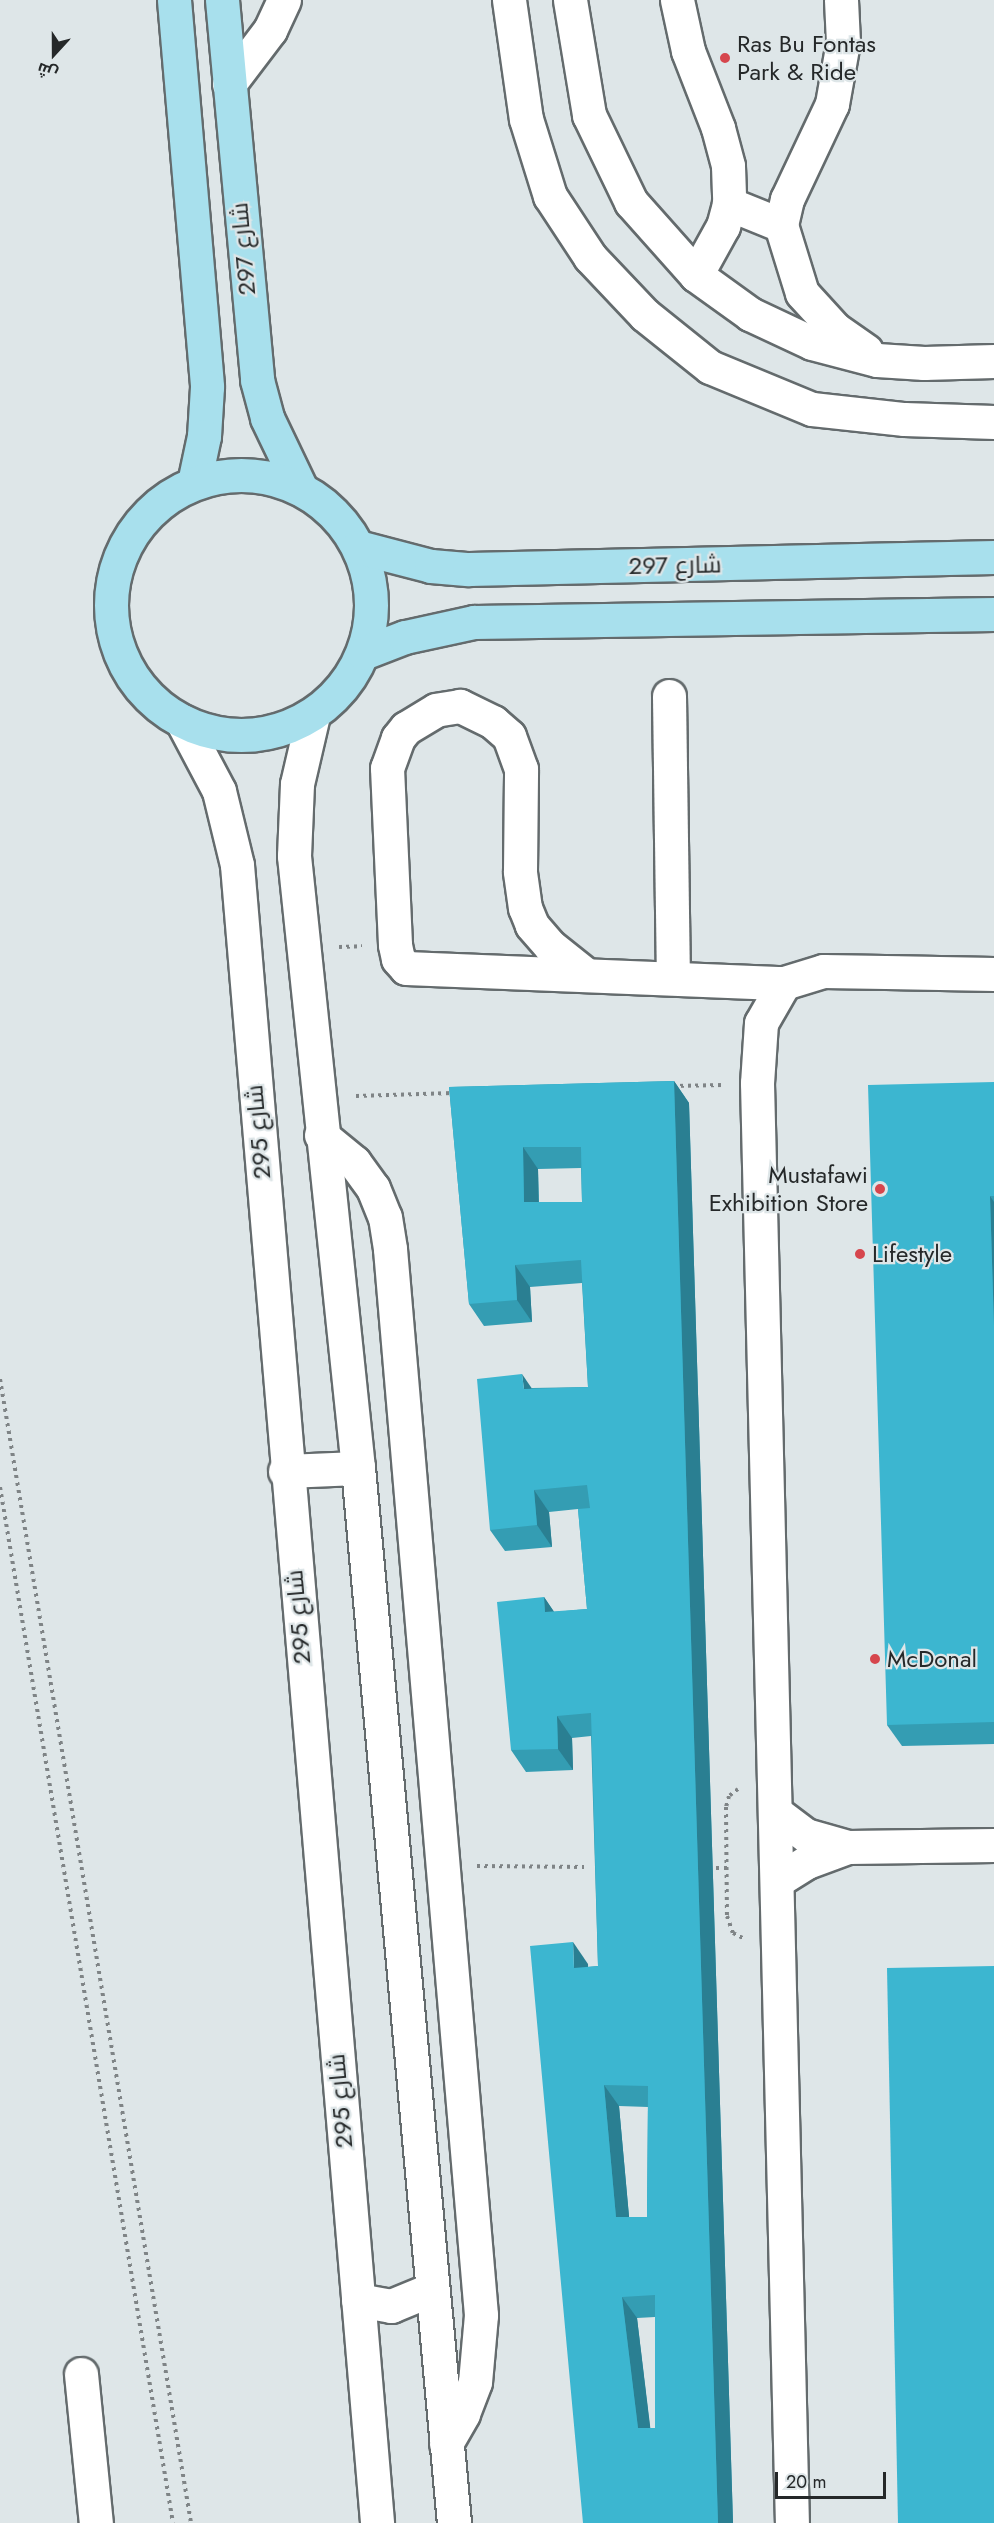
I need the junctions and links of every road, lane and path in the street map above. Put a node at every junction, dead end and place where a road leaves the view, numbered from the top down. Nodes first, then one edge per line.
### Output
1 (174, 0) edge
2 (222, 0) edge
3 (284, 0) edge
4 (509, 0) edge
5 (570, 0) edge
6 (677, 0) edge
7 (842, 0) edge
8 (229, 84) junction
9 (729, 204) junction
10 (781, 225) junction
11 (696, 275) junction
12 (877, 360) junction
13 (994, 361) edge
14 (994, 422) edge
15 (194, 483) junction
16 (301, 489) junction
17 (358, 547) junction
18 (994, 557) edge
19 (994, 614) edge
20 (363, 653) junction
21 (669, 696) dead end
22 (313, 715) junction
23 (182, 721) junction
24 (395, 945) junction
25 (302, 948) junction
26 (585, 974) junction
27 (994, 974) edge
28 (674, 978) junction
29 (784, 983) junction
30 (757, 1083) junction
31 (662, 1086) edge
32 (460, 1093) edge
33 (317, 1097) junction
34 (321, 1136) junction
35 (0, 1379) edge
36 (358, 1468) junction
37 (285, 1471) junction
38 (0, 1487) edge
39 (776, 1812) junction
40 (994, 1845) edge
41 (848, 1847) junction
42 (442, 1866) junction
43 (584, 1867) dead end
44 (706, 1868) dead end
45 (727, 1868) dead end
46 (778, 1880) junction
47 (432, 2289) junction
48 (358, 2300) junction
49 (81, 2374) dead end
50 (446, 2444) junction
51 (96, 2523) edge
52 (173, 2523) edge
53 (191, 2523) edge
54 (377, 2523) edge
55 (454, 2523) edge
56 (792, 2523) edge

1 - 15 main road, شارع 297
2 - 8 main road, شارع 297
3 - 8 street
4 - 14 street
5 - 11 street
6 - 9 street
7 - 10 street
8 - 16 main road, شارع 297
9 - 10 street
9 - 11 street
10 - 12 street
11 - 12 street
12 - 13 street
15 - 16 main road
15 - 23 main road
16 - 17 main road
17 - 18 main road, شارع 297
17 - 20 main road
19 - 20 main road
20 - 22 main road
21 - 28 street
22 - 23 main road
22 - 25 street
23 - 37 street, شارع 295
24 - 25 path
24 - 26 street
24 - 26 street
25 - 33 street
26 - 28 street
27 - 29 street
28 - 29 street
29 - 30 street
30 - 31 path
30 - 39 street
32 - 33 path
33 - 34 street
34 - 36 street
34 - 42 street
35 - 53 path
36 - 37 street
36 - 47 street
37 - 48 street, شارع 295
38 - 52 path
39 - 41 street
39 - 46 street
40 - 41 street
41 - 46 street
42 - 43 path
42 - 50 street
44 - 45 path
46 - 56 street
47 - 48 street
47 - 50 street
48 - 54 street, شارع 295
49 - 51 street
50 - 55 street

